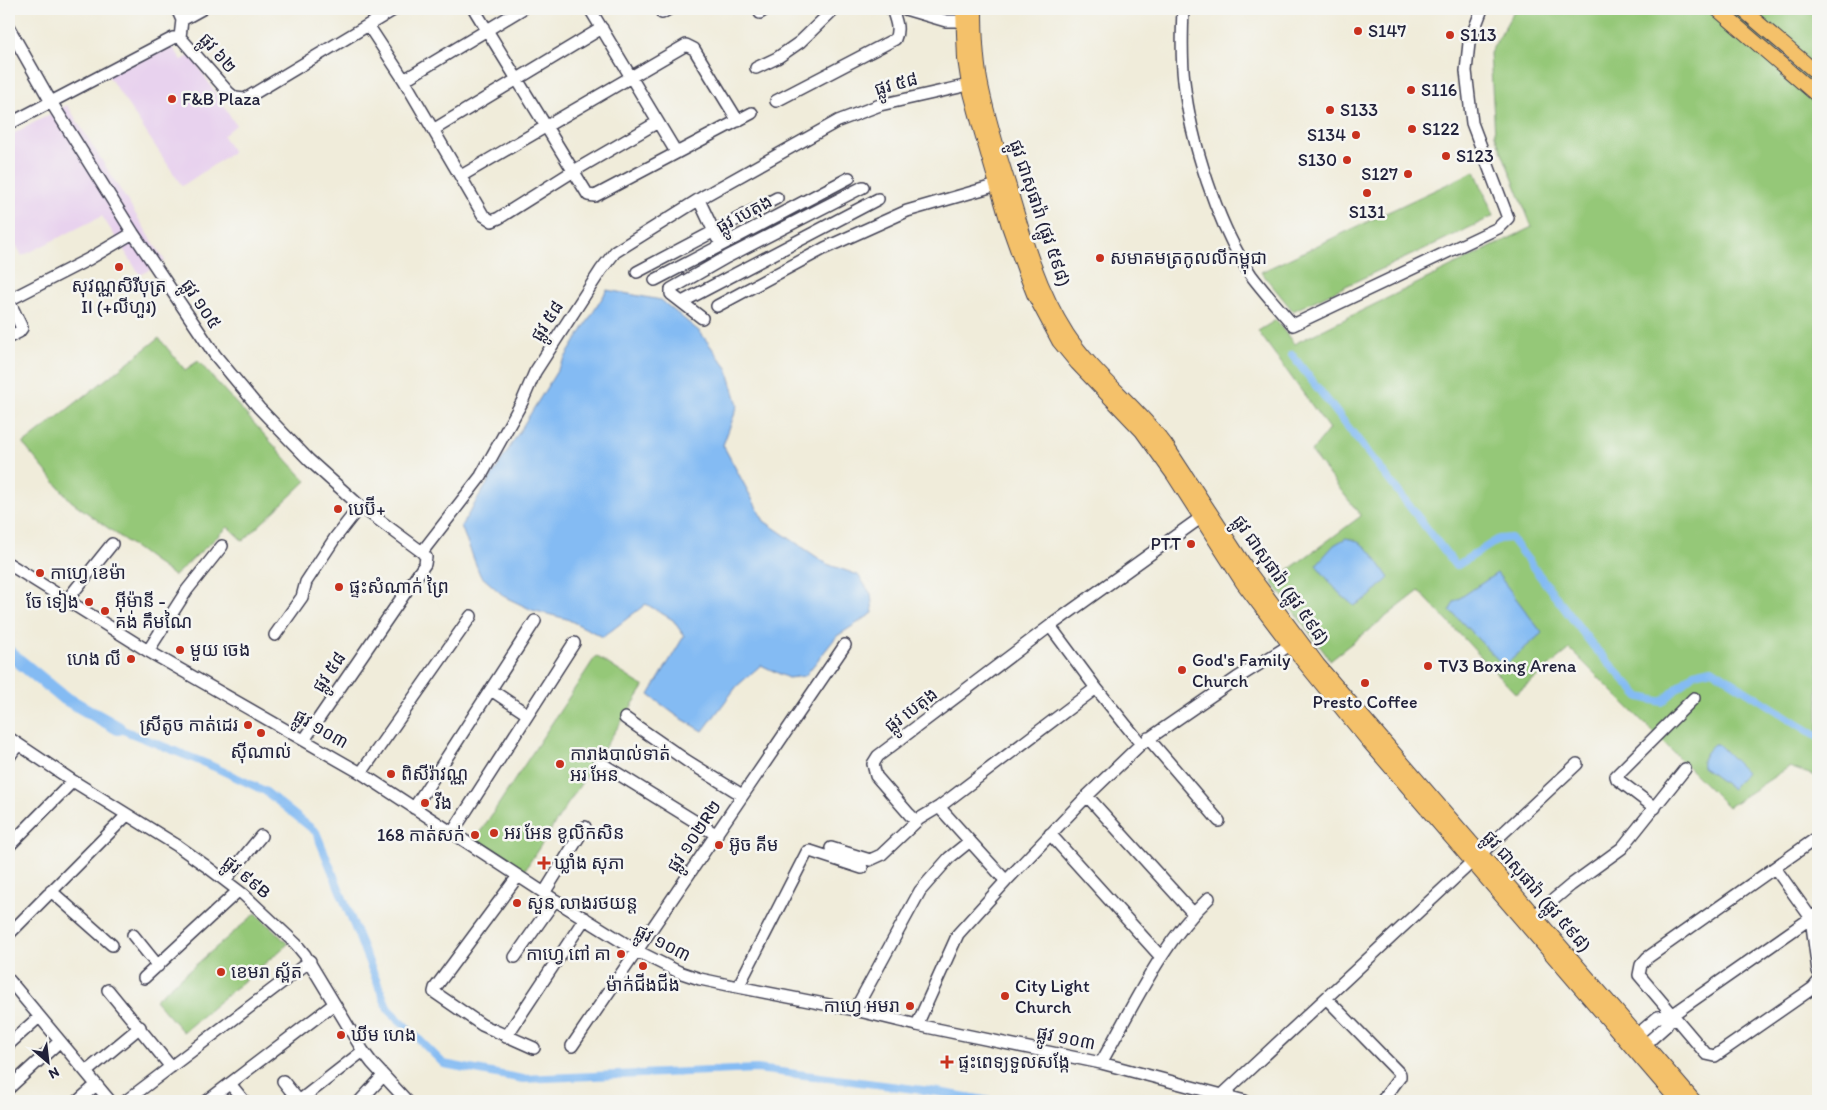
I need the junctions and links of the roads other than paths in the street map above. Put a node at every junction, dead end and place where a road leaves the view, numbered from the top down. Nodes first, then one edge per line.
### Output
1 (176, 9) edge
2 (202, 9) edge
3 (395, 9) edge
4 (474, 9) edge
5 (522, 9) edge
6 (590, 9) edge
7 (834, 9) edge
8 (892, 9) edge
9 (905, 9) edge
10 (976, 9) edge
11 (1183, 9) edge
12 (1482, 9) edge
13 (1717, 9) edge
14 (1742, 9) edge
15 (964, 15) edge
16 (182, 20) junction
17 (368, 25) junction
18 (9, 28) edge
19 (602, 28) junction
20 (487, 30) junction
21 (180, 37) junction
22 (756, 68) dead end
23 (1818, 74) edge
24 (630, 76) junction
25 (516, 78) junction
26 (404, 80) junction
27 (969, 85) junction
28 (1818, 96) edge
29 (776, 101) dead end
30 (52, 102) junction
31 (752, 113) dead end
32 (738, 121) junction
33 (658, 122) junction
34 (9, 124) edge
35 (545, 126) junction
36 (433, 130) junction
37 (676, 152) junction
38 (572, 172) junction
39 (460, 176) junction
40 (849, 178) dead end
41 (997, 185) junction
42 (863, 187) dead end
43 (827, 190) junction
44 (777, 198) dead end
45 (878, 199) dead end
46 (699, 200) junction
47 (833, 202) junction
48 (714, 232) junction
49 (133, 233) junction
50 (722, 246) junction
51 (727, 257) junction
52 (637, 272) dead end
53 (735, 274) junction
54 (655, 280) dead end
55 (743, 291) junction
56 (9, 300) edge
57 (682, 302) junction
58 (716, 306) dead end
59 (702, 318) dead end
60 (9, 337) edge
61 (360, 506) junction
62 (1205, 514) junction
63 (112, 544) dead end
64 (222, 546) dead end
65 (422, 552) junction
66 (9, 564) edge
67 (67, 600) junction
68 (471, 616) dead end
69 (535, 622) dead end
70 (1050, 626) junction
71 (275, 635) dead end
72 (574, 643) dead end
73 (845, 645) dead end
74 (1290, 646) junction
75 (148, 651) junction
76 (1096, 688) junction
77 (490, 690) junction
78 (1694, 698) dead end
79 (527, 714) junction
80 (625, 718) dead end
81 (1358, 720) junction
82 (304, 740) junction
83 (13, 741) edge
84 (1145, 741) junction
85 (9, 757) edge
86 (599, 762) dead end
87 (1577, 764) dead end
88 (1685, 770) dead end
89 (361, 773) junction
90 (74, 781) junction
91 (742, 795) junction
92 (1087, 796) junction
93 (939, 807) junction
94 (414, 808) junction
95 (1655, 808) junction
96 (127, 815) junction
97 (919, 819) junction
98 (1219, 821) dead end
99 (585, 826) dead end
100 (452, 833) junction
101 (1050, 834) junction
102 (717, 835) junction
103 (261, 836) dead end
104 (1818, 837) edge
105 (970, 841) junction
106 (9, 846) edge
107 (831, 848) dead end
108 (1477, 859) junction
109 (862, 868) dead end
110 (1775, 868) junction
111 (518, 876) junction
112 (225, 880) junction
113 (1006, 881) junction
114 (52, 891) junction
115 (238, 891) junction
116 (544, 893) junction
117 (1209, 898) dead end
118 (556, 900) junction
119 (1193, 913) junction
120 (1534, 916) junction
121 (1815, 916) edge
122 (585, 918) junction
123 (9, 934) edge
124 (133, 935) dead end
125 (112, 945) dead end
126 (636, 951) junction
127 (1559, 954) junction
128 (514, 957) dead end
129 (1161, 957) junction
130 (310, 961) junction
131 (158, 966) junction
132 (1818, 971) edge
133 (144, 978) dead end
134 (9, 980) edge
135 (1818, 982) edge
136 (738, 987) junction
137 (108, 990) dead end
138 (1326, 998) junction
139 (334, 1004) junction
140 (854, 1010) junction
141 (1672, 1015) junction
142 (39, 1017) junction
143 (917, 1025) junction
144 (140, 1027) junction
145 (506, 1037) junction
146 (60, 1041) junction
147 (9, 1044) edge
148 (1636, 1044) junction
149 (572, 1046) dead end
150 (534, 1048) dead end
151 (363, 1051) junction
152 (1100, 1063) junction
153 (171, 1067) junction
154 (86, 1072) junction
155 (383, 1076) junction
156 (283, 1081) dead end
157 (96, 1085) junction
158 (230, 1085) junction
159 (9, 1088) edge
160 (1222, 1094) junction
161 (78, 1101) edge
162 (110, 1101) edge
163 (126, 1101) edge
164 (207, 1101) edge
165 (244, 1101) edge
166 (299, 1101) edge
167 (360, 1101) edge
168 (406, 1101) edge
169 (1245, 1101) edge
170 (1382, 1101) edge
171 (1678, 1101) edge
172 (1694, 1101) edge

1 - 16 street
2 - 16 street
3 - 17 street, ផ្លូវ ៦២
4 - 20 street
5 - 20 street
6 - 19 street
7 - 22 street
8 - 29 street
9 - 15 street
10 - 62 main road, ផ្លូវ ជាសុផារ៉ា (ផ្លូវ ៥៩៨)
11 - 12 street
13 - 28 main road
14 - 23 main road
15 - 27 main road, ផ្លូវ ជាសុផារ៉ា (ផ្លូវ ៥៩៨)
16 - 21 street
17 - 21 street, ផ្លូវ ៦២
17 - 26 street
18 - 30 street, ផ្លូវ ១០៥
19 - 24 street
19 - 25 street
20 - 25 street
20 - 26 street
21 - 30 street, ផ្លូវ ៦២
24 - 32 street
24 - 33 street
24 - 35 street
25 - 35 street
25 - 36 street
26 - 36 street
27 - 41 main road, ផ្លូវ ជាសុផារ៉ា (ផ្លូវ ៥៩៨)
27 - 46 street, ផ្លូវ ៥៨
30 - 34 street, ផ្លូវ ៦២
30 - 49 street, ផ្លូវ ១០៥
31 - 32 street
32 - 37 street
33 - 37 street
33 - 38 street
35 - 38 street
35 - 39 street
36 - 39 street
37 - 38 street
38 - 39 street
40 - 43 street, ផ្លូវ បេតុង
41 - 55 street
41 - 62 main road, ផ្លូវ ជាសុផារ៉ា (ផ្លូវ ៥៩៨)
42 - 47 street
43 - 47 street
43 - 50 street, ផ្លូវ បេតុង
44 - 48 street
45 - 53 street
46 - 48 street
46 - 65 street, ផ្លូវ ៥៨
47 - 51 street
48 - 50 street
48 - 52 street
49 - 56 street
49 - 61 street, ផ្លូវ ១០៥
50 - 51 street
50 - 54 street, ផ្លូវ បេតុង
51 - 53 street
51 - 57 street
53 - 55 street
53 - 57 street
55 - 58 street
56 - 60 street
57 - 59 street
61 - 65 street, ផ្លូវ ១០៥
61 - 71 street
62 - 70 street, ផ្លូវ បេតុង
62 - 74 main road, ផ្លូវ ជាសុផារ៉ា (ផ្លូវ ៥៩៨)
62 - 81 main road, ផ្លូវ ជាសុផារ៉ា (ផ្លូវ ៥៩៨)
63 - 67 street
64 - 75 street
65 - 82 street, ផ្លូវ ៥៨
66 - 67 street, ផ្លូវ ១០៣
67 - 75 street, ផ្លូវ ១០៣
68 - 89 street
69 - 77 street
70 - 76 street
70 - 97 street, ផ្លូវ បេតុង
72 - 79 street
73 - 91 street, ផ្លូវ ១០២R២
74 - 81 main road, ផ្លូវ ជាសុផារ៉ា (ផ្លូវ ៥៩៨)
74 - 84 street
75 - 82 street, ផ្លូវ ១០៣
76 - 84 street
76 - 93 street
77 - 79 street
77 - 94 street
78 - 95 street
79 - 100 street
80 - 91 street
81 - 108 main road, ផ្លូវ ជាសុផារ៉ា (ផ្លូវ ៥៩៨)
82 - 89 street, ផ្លូវ ១០៣
83 - 85 street
83 - 90 street, ផ្លូវ ៩៩B
84 - 92 street
84 - 98 street
86 - 102 street
87 - 108 street
88 - 95 street
89 - 94 street, ផ្លូវ ១០៣
90 - 96 street, ផ្លូវ ៩៩B
90 - 106 street
91 - 102 street, ផ្លូវ ១០២R២
92 - 101 street
92 - 119 street
93 - 97 street
93 - 105 street
94 - 100 street, ផ្លូវ ១០៣
95 - 120 street
96 - 112 street, ផ្លូវ ៩៩B
96 - 114 street
97 - 107 street
99 - 116 street
100 - 111 street, ផ្លូវ ១០៣
101 - 113 street
101 - 129 street
102 - 126 street, ផ្លូវ ១០២R២
103 - 112 street
104 - 110 street
105 - 113 street
105 - 140 street
108 - 120 main road, ផ្លូវ ជាសុផារ៉ា (ផ្លូវ ៥៩៨)
108 - 127 main road, ផ្លូវ ជាសុផារ៉ា (ផ្លូវ ៥៩៨)
108 - 138 street
109 - 136 street
110 - 121 street
110 - 141 street
111 - 116 street, ផ្លូវ ១០៣
111 - 145 street
112 - 115 street, ផ្លូវ ៩៩B
113 - 143 street
114 - 123 street
114 - 125 street
115 - 130 street, ផ្លូវ ៩៩B
115 - 131 street
116 - 118 street, ផ្លូវ ១០៣
117 - 119 street
118 - 122 street, ផ្លូវ ១០៣
118 - 128 street
119 - 129 street
120 - 127 main road, ផ្លូវ ជាសុផារ៉ា (ផ្លូវ ៥៩៨)
121 - 132 street
121 - 141 street
122 - 126 street, ផ្លូវ ១០៣
122 - 145 street
124 - 131 street
126 - 136 street, ផ្លូវ ១០៣
126 - 149 street, ផ្លូវ ១០២R២
127 - 148 main road, ផ្លូវ ជាសុផារ៉ា (ផ្លូវ ៥៩៨)
129 - 152 street
130 - 139 street, ផ្លូវ ៩៩B
130 - 153 street
131 - 133 street
134 - 142 street
135 - 141 street
136 - 140 street, ផ្លូវ ១០៣
137 - 144 street
138 - 160 street
138 - 170 street
139 - 151 street, ផ្លូវ ៩៩B
139 - 158 street
140 - 143 street, ផ្លូវ ១០៣
141 - 148 street
142 - 146 street
142 - 147 street
143 - 152 street, ផ្លូវ ១០៣
144 - 153 street
144 - 154 street
145 - 150 street
146 - 154 street
146 - 159 street
148 - 171 main road, ផ្លូវ ជាសុផារ៉ា (ផ្លូវ ៥៩៨)
148 - 172 main road, ផ្លូវ ជាសុផារ៉ា (ផ្លូវ ៥៩៨)
151 - 155 street, ផ្លូវ ៩៩B
151 - 166 street
152 - 160 street, ផ្លូវ ១០៣
153 - 163 street
154 - 157 street
155 - 167 street
155 - 168 street, ផ្លូវ ៩៩B
156 - 166 street
157 - 161 street
157 - 162 street
158 - 164 street
158 - 165 street
160 - 169 street, ផ្លូវ ១០៣

